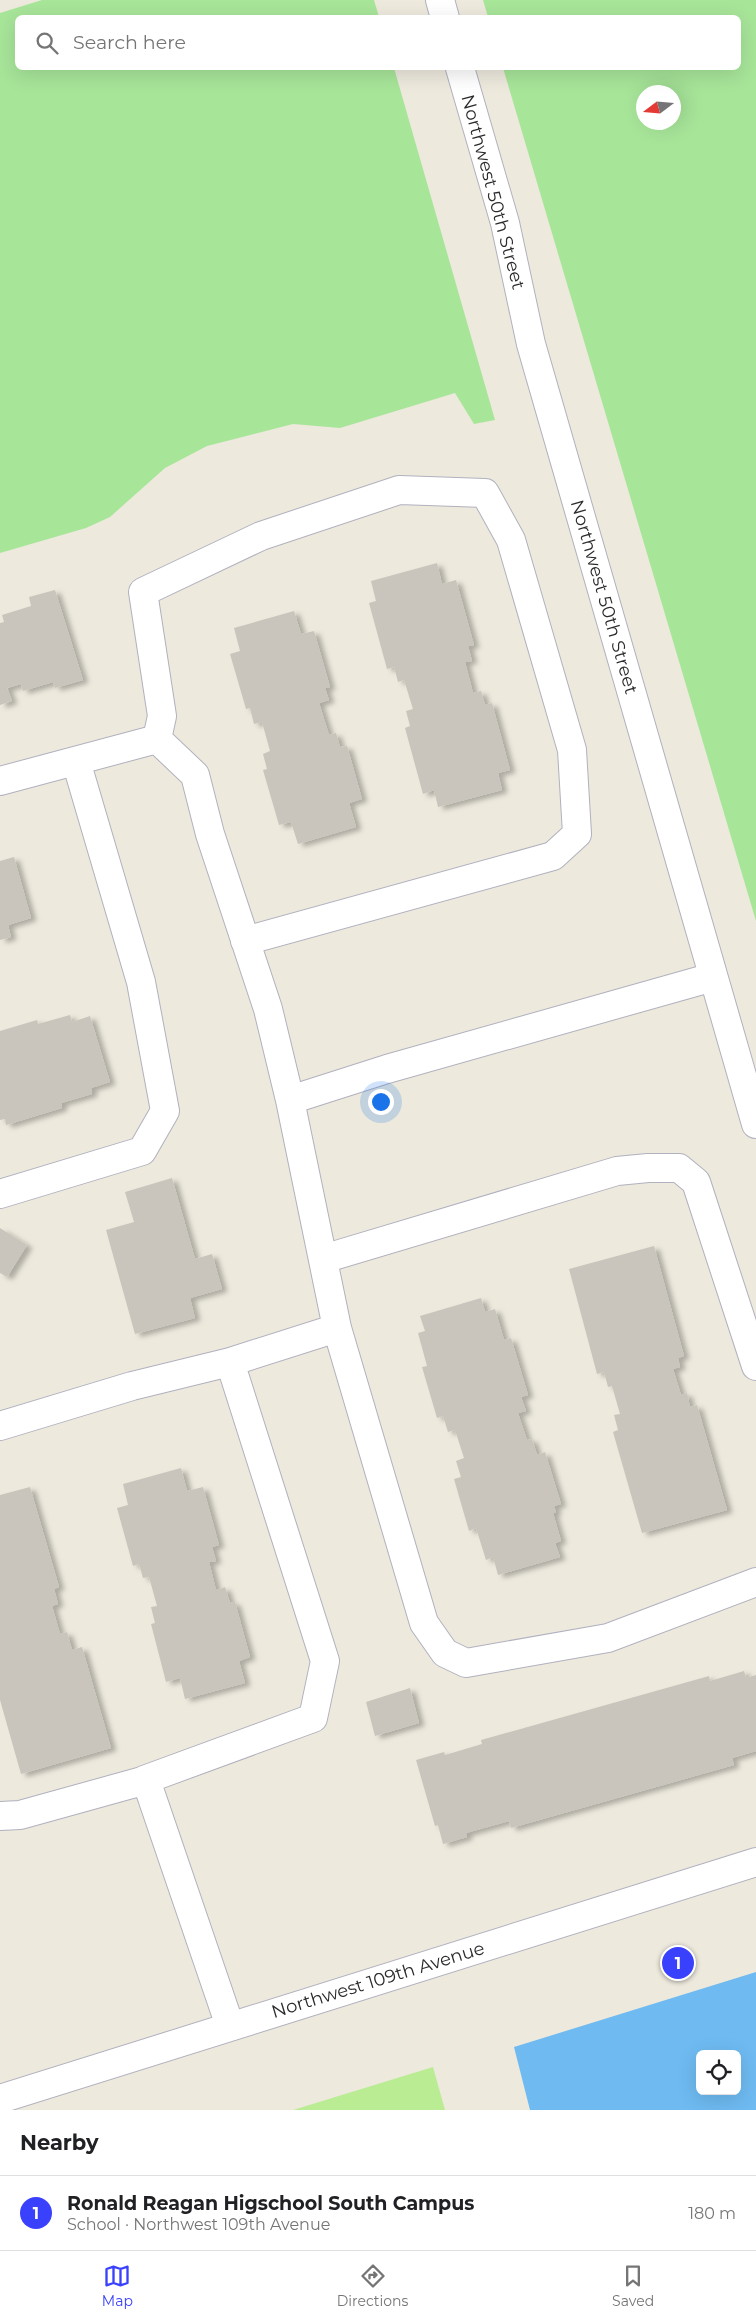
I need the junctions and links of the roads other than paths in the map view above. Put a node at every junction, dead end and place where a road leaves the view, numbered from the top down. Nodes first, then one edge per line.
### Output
1 (440, 0) edge
2 (444, 15) edge
3 (461, 70) edge
4 (157, 740) junction
5 (76, 761) junction
6 (0, 782) edge
7 (245, 941) junction
8 (713, 977) junction
9 (290, 1100) junction
10 (756, 1124) edge
11 (0, 1194) edge
12 (323, 1259) junction
13 (337, 1328) junction
14 (230, 1362) junction
15 (756, 1366) edge
16 (0, 1426) edge
17 (756, 1582) edge
18 (144, 1780) junction
19 (0, 1816) edge
20 (756, 1862) edge
21 (230, 2026) junction
22 (0, 2100) edge

1 - 2 street
3 - 8 street, Northwest 50th Street
4 - 5 street
4 - 7 street
4 - 7 street
5 - 6 street
5 - 11 street
7 - 9 street
8 - 9 street
8 - 10 street, Northwest 50th Street
9 - 12 street
12 - 13 street
12 - 15 street
13 - 14 street
13 - 17 street
14 - 16 street
14 - 18 street
18 - 19 street
18 - 21 street
20 - 21 street, Northwest 109th Avenue
21 - 22 street, Northwest 109th Avenue

